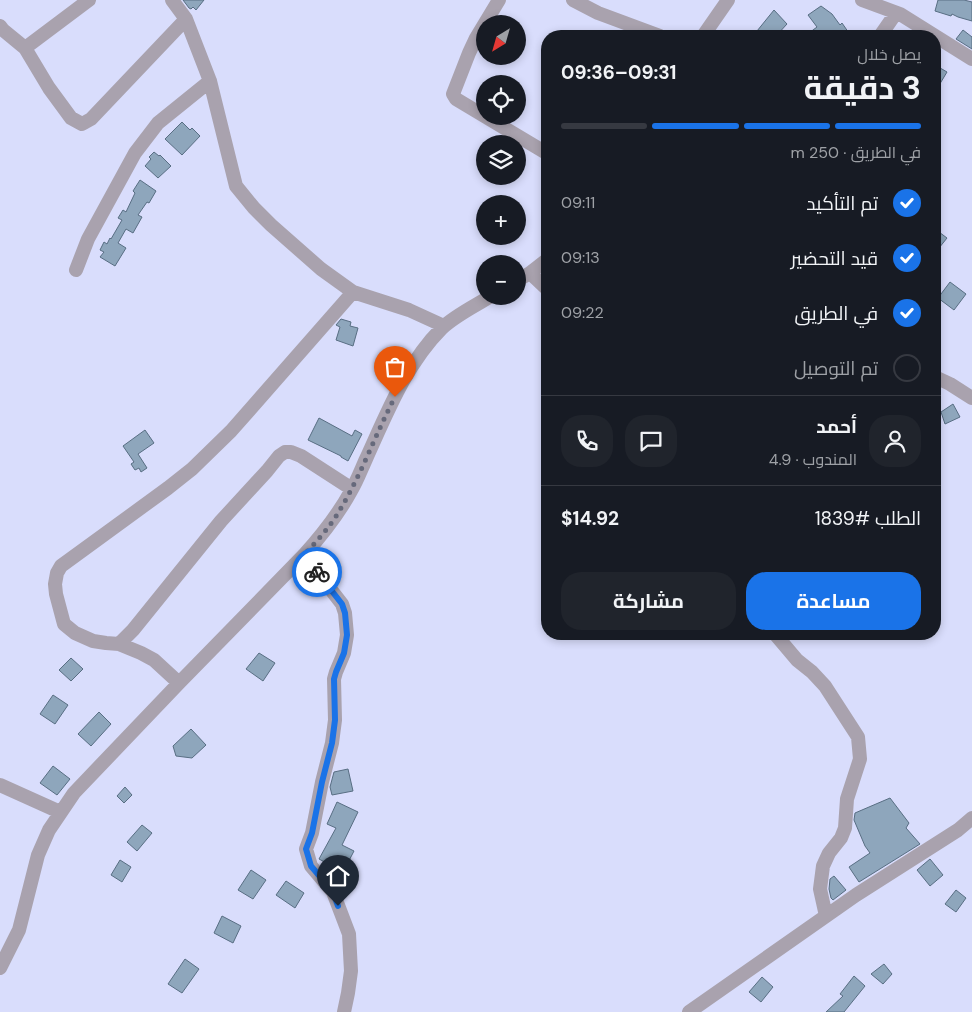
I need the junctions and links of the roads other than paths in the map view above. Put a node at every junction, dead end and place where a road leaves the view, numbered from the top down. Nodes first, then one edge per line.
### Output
1 (89, 0) edge
2 (172, 0) edge
3 (499, 0) edge
4 (573, 0) edge
5 (728, 0) edge
6 (862, 0) edge
7 (896, 13) junction
8 (186, 19) junction
9 (0, 26) edge
10 (644, 30) edge
11 (707, 30) edge
12 (884, 30) edge
13 (927, 30) edge
14 (941, 39) edge
15 (26, 48) junction
16 (972, 59) edge
17 (210, 81) junction
18 (541, 150) edge
19 (541, 263) edge
20 (76, 270) dead end
21 (526, 274) edge
22 (526, 277) edge
23 (541, 286) edge
24 (353, 292) junction
25 (476, 305) edge
26 (444, 326) junction
27 (941, 380) edge
28 (972, 398) edge
29 (352, 489) junction
30 (304, 555) junction
31 (780, 640) edge
32 (119, 644) junction
33 (180, 683) junction
34 (0, 785) edge
35 (60, 812) junction
36 (972, 818) edge
37 (826, 916) junction
38 (0, 968) edge
39 (344, 1012) edge
40 (689, 1012) edge

1 - 15 street
2 - 8 street
3 - 18 street
4 - 10 street
5 - 11 street
6 - 7 street
7 - 12 street
7 - 13 street
8 - 15 street
8 - 17 street
9 - 15 street
14 - 16 street
17 - 20 street
17 - 24 street
19 - 21 street
22 - 23 street
24 - 26 street
24 - 32 street
25 - 26 street
26 - 29 street
27 - 28 street
29 - 30 street
29 - 32 street
30 - 33 street
30 - 39 street
31 - 37 street
32 - 33 street
33 - 35 street
34 - 35 street
35 - 38 street
36 - 37 street
37 - 40 street

